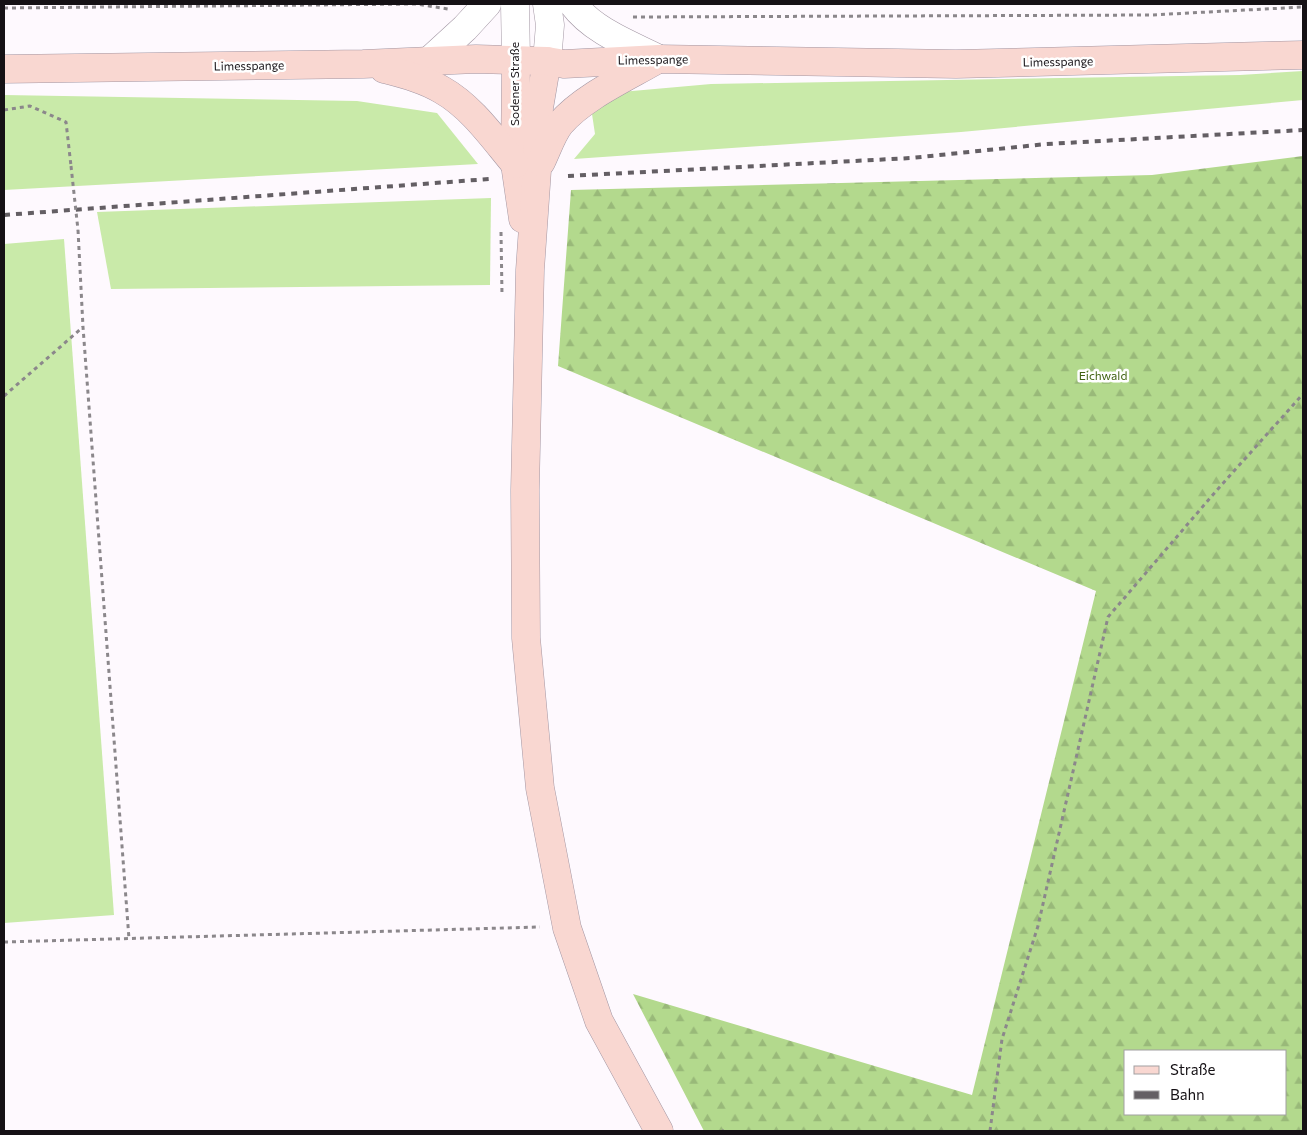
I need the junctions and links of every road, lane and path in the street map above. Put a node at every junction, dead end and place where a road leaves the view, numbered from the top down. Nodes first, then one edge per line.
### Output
1 (515, 4) edge
2 (547, 4) edge
3 (573, 4) edge
4 (69, 6) edge
5 (1303, 7) edge
6 (4, 8) edge
7 (480, 12) edge
8 (630, 17) dead end
9 (1303, 55) edge
10 (659, 59) junction
11 (516, 60) junction
12 (429, 61) junction
13 (547, 61) junction
14 (363, 64) junction
15 (4, 70) edge
16 (4, 110) edge
17 (526, 167) junction
18 (83, 327) junction
19 (1303, 394) edge
20 (4, 396) edge
21 (567, 928) junction
22 (129, 939) junction
23 (4, 942) edge
24 (659, 1131) edge
25 (990, 1131) edge

1 - 11 street, Sodener Straße
2 - 13 street
3 - 10 street
4 - 6 path
4 - 7 path
5 - 8 path
7 - 12 street
9 - 10 main road, Limesspange
10 - 13 main road, Limesspange
10 - 17 main road
11 - 12 main road, Limesspange
11 - 13 main road, Limesspange
11 - 17 main road, Sodener Straße
12 - 14 main road, Limesspange
13 - 17 main road
14 - 15 main road, Limesspange
14 - 17 main road
16 - 18 path, bridge
17 - 21 main road
18 - 20 path
18 - 22 path
19 - 25 path
21 - 22 path
21 - 24 main road
22 - 23 path

